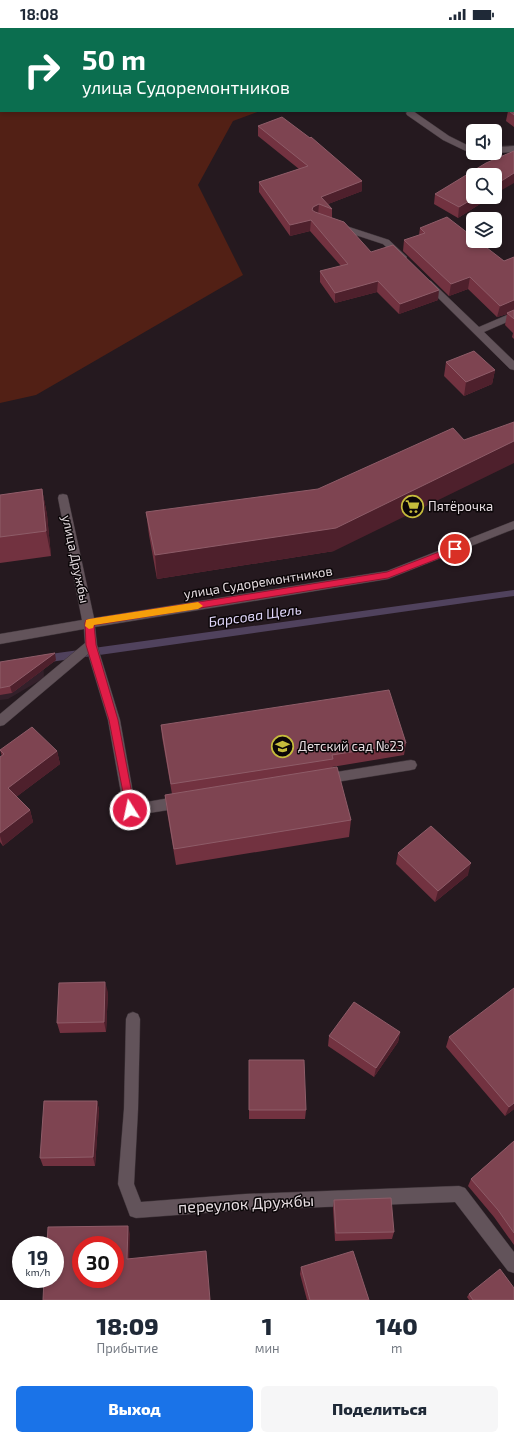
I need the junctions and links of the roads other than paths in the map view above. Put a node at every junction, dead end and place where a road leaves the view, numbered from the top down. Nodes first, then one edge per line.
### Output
1 (410, 113) dead end
2 (466, 147) edge
3 (514, 149) edge
4 (502, 150) edge
5 (324, 222) edge
6 (409, 264) edge
7 (420, 276) edge
8 (514, 315) edge
9 (477, 332) junction
10 (514, 367) edge
11 (62, 498) dead end
12 (514, 525) edge
13 (89, 623) junction
14 (0, 640) edge
15 (91, 645) junction
16 (0, 721) edge
17 (411, 765) dead end
18 (310, 781) edge
19 (192, 800) edge
20 (133, 1019) dead end
21 (514, 1265) edge

1 - 2 street
3 - 4 street
5 - 6 street
7 - 9 street
8 - 9 street
9 - 10 street
11 - 13 street, улица Дружбы
12 - 13 street, улица Судоремонтников
13 - 14 street, улица Судоремонтников
13 - 15 street, улица Дружбы
15 - 16 street
15 - 19 street, улица Дружбы
17 - 18 street
20 - 21 street, переулок Дружбы

